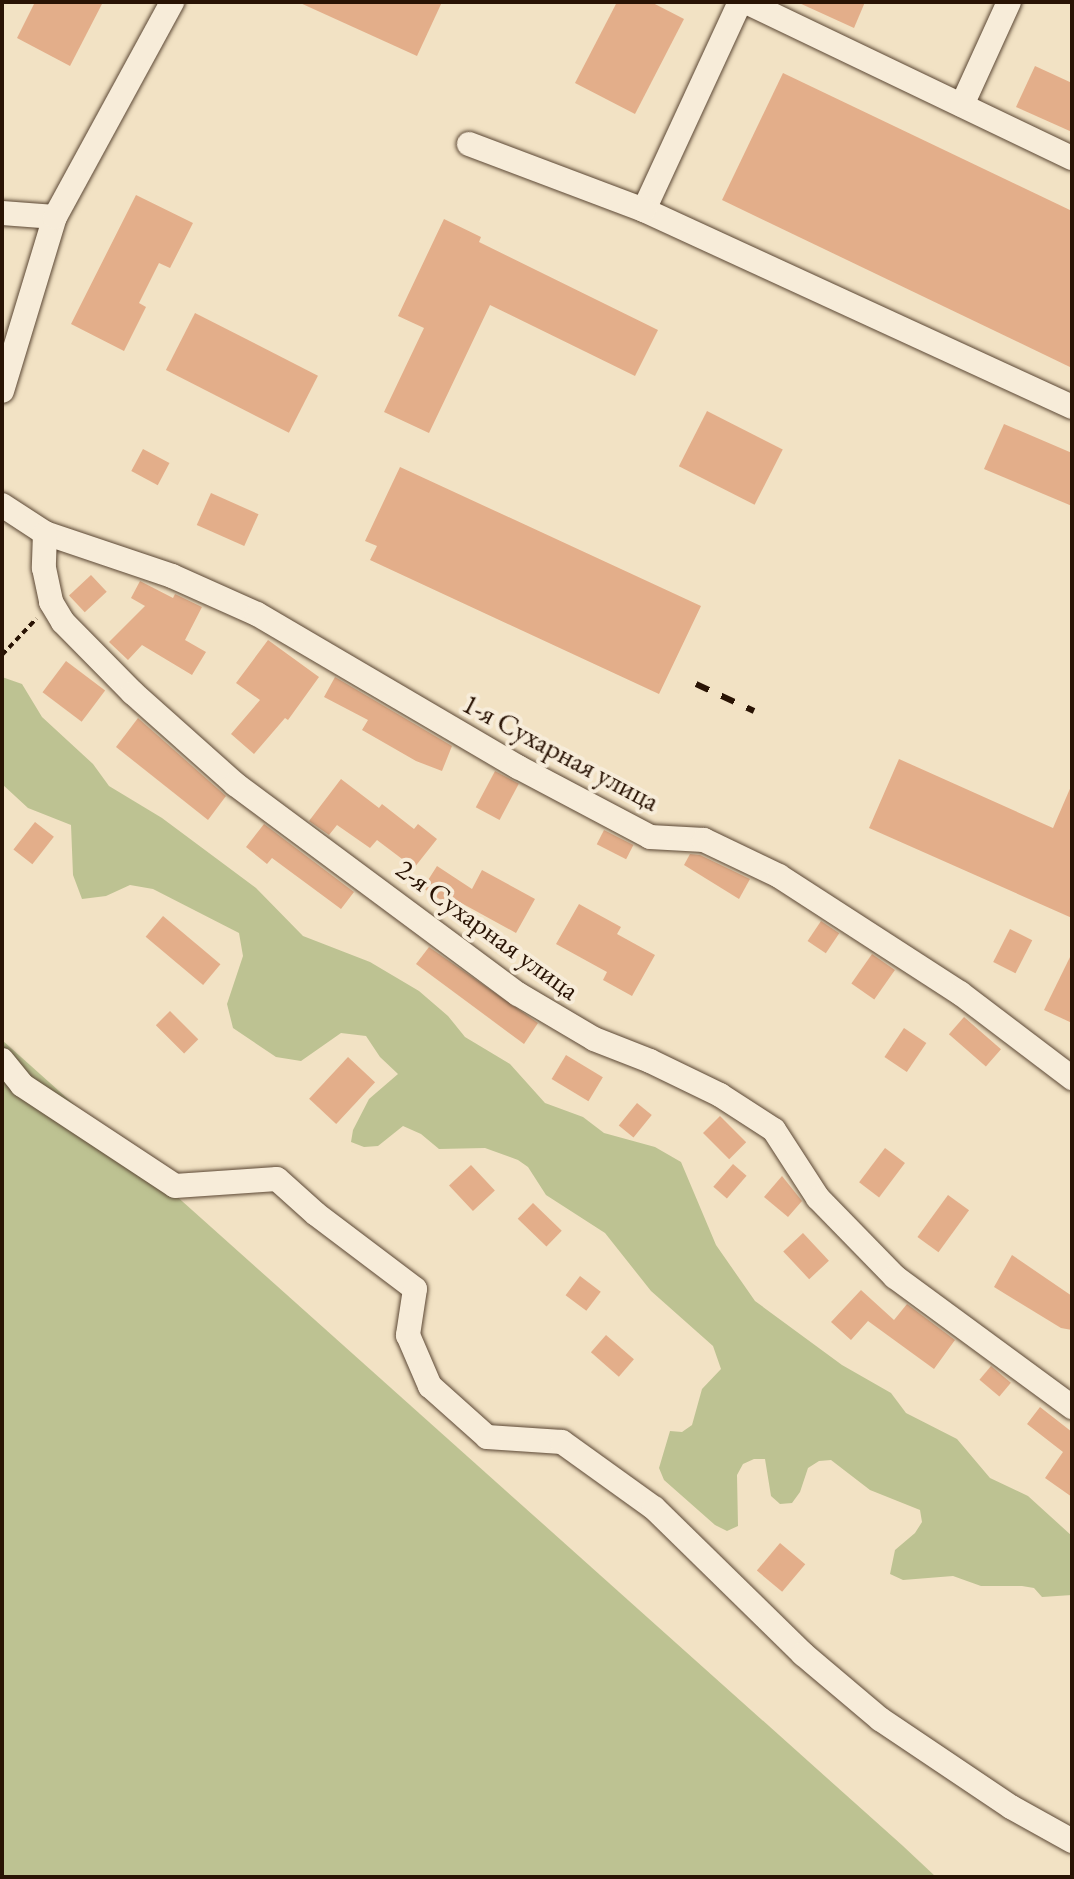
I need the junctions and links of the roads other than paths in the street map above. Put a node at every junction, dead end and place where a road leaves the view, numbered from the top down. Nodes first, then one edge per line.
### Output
1 (743, 2) edge
2 (1009, 2) edge
3 (166, 4) edge
4 (962, 105) junction
5 (469, 144) dead end
6 (1072, 158) edge
7 (644, 210) junction
8 (2, 213) edge
9 (55, 217) junction
10 (2, 391) edge
11 (1072, 407) edge
12 (2, 505) edge
13 (45, 533) junction
14 (2, 1060) edge
15 (1072, 1078) edge
16 (1072, 1407) edge
17 (1072, 1841) edge

1 - 4 street
1 - 7 street
2 - 4 street
3 - 9 street
4 - 6 street
5 - 7 street
7 - 11 street
8 - 9 street
9 - 10 street
12 - 13 street, 1-я Сухарная улица
13 - 15 street, 1-я Сухарная улица
13 - 16 street, 2-я Сухарная улица
14 - 17 street

